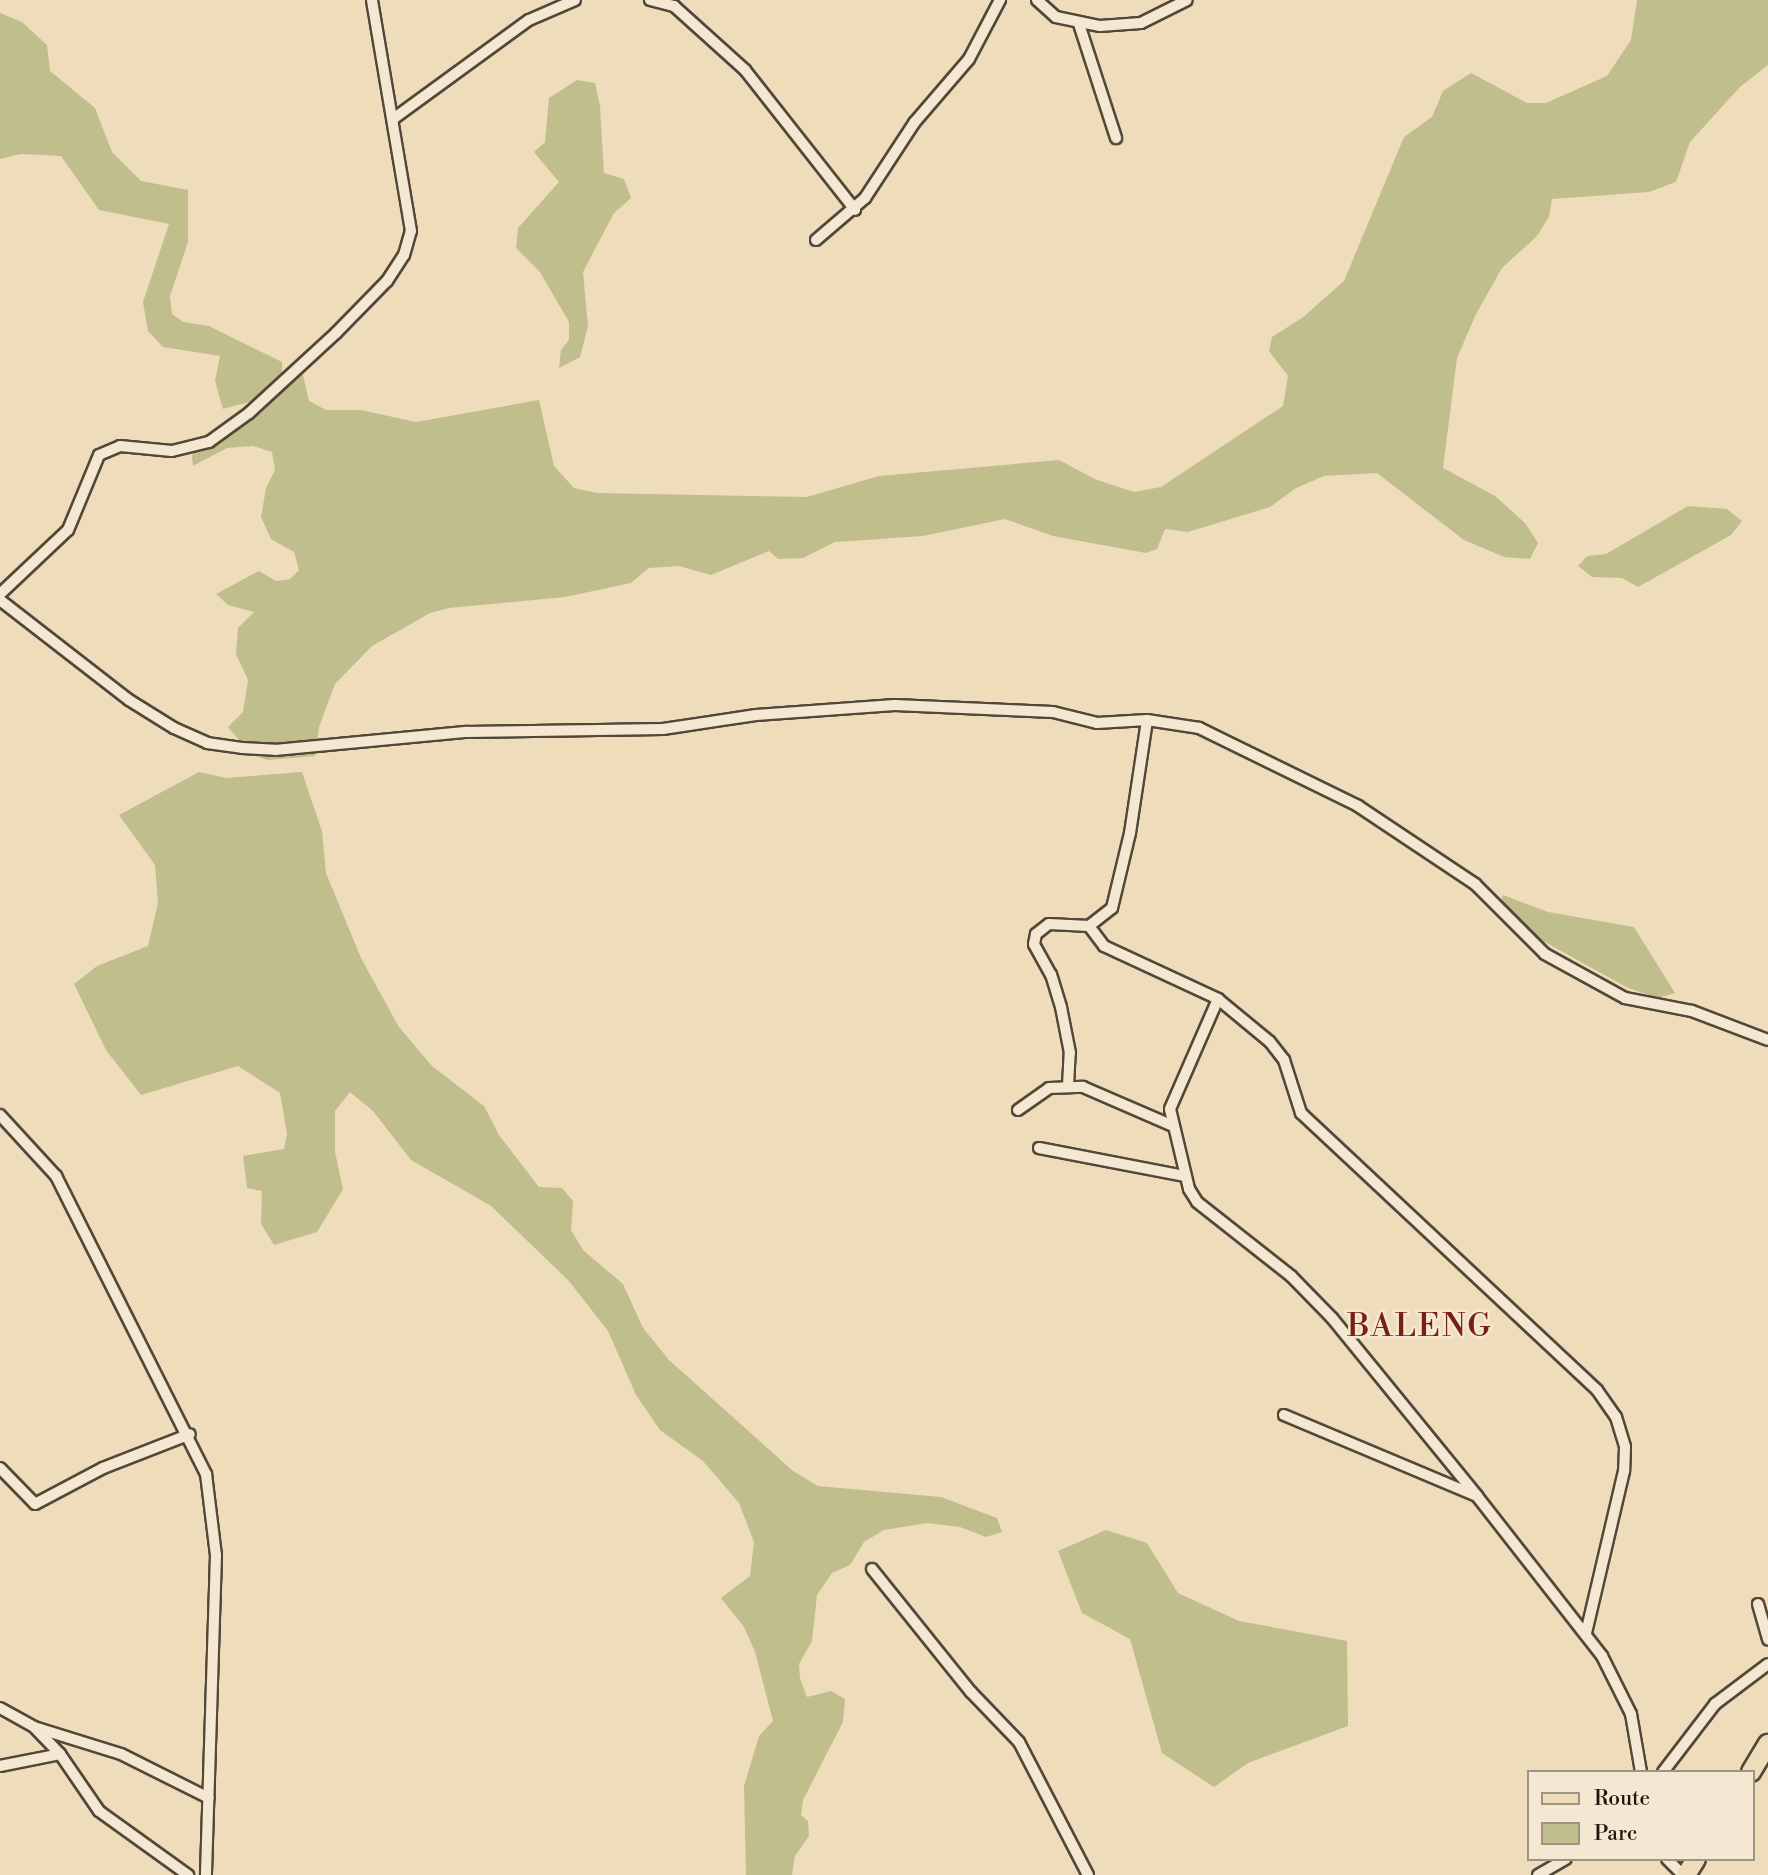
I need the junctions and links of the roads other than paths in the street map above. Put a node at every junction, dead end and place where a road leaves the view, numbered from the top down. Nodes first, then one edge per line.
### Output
1 (372, 0) edge
2 (575, 0) edge
3 (650, 0) edge
4 (1000, 0) edge
5 (1037, 0) edge
6 (1186, 0) edge
7 (1079, 24) junction
8 (393, 119) junction
9 (1116, 138) dead end
10 (855, 210) junction
11 (816, 240) dead end
12 (0, 594) edge
13 (0, 600) edge
14 (1147, 720) junction
15 (1089, 926) junction
16 (1218, 999) junction
17 (1768, 1040) edge
18 (1068, 1086) junction
19 (1018, 1110) dead end
20 (0, 1115) edge
21 (1171, 1125) junction
22 (1039, 1148) dead end
23 (1185, 1176) junction
24 (1284, 1415) dead end
25 (190, 1434) junction
26 (0, 1468) edge
27 (1477, 1496) junction
28 (872, 1569) dead end
29 (1758, 1604) dead end
30 (1586, 1633) junction
31 (1768, 1640) edge
32 (1768, 1664) edge
33 (0, 1708) edge
34 (34, 1727) junction
35 (1768, 1744) edge
36 (60, 1754) junction
37 (0, 1766) edge
38 (1641, 1770) edge
39 (1665, 1770) edge
40 (1752, 1770) edge
41 (209, 1798) junction
42 (1562, 1861) edge
43 (1669, 1861) edge
44 (188, 1875) edge
45 (206, 1875) edge
46 (1087, 1875) edge
47 (1538, 1875) edge
48 (1684, 1875) edge

1 - 8 street
2 - 8 street
3 - 10 street
4 - 10 street
5 - 7 street
6 - 7 street
7 - 9 street
8 - 12 street
10 - 11 street
13 - 14 street
14 - 15 street
14 - 17 street
15 - 16 street
15 - 18 street
16 - 21 street
16 - 30 street
18 - 19 street
18 - 21 street
20 - 25 street
21 - 23 street
22 - 23 street
23 - 27 street
24 - 27 street
25 - 26 street
25 - 41 street
27 - 30 street
28 - 46 street
29 - 31 street
30 - 38 street
32 - 39 street
33 - 34 street
34 - 36 street
34 - 41 street
35 - 40 main road
36 - 37 street
36 - 44 street
41 - 45 street
42 - 47 street
43 - 48 street

